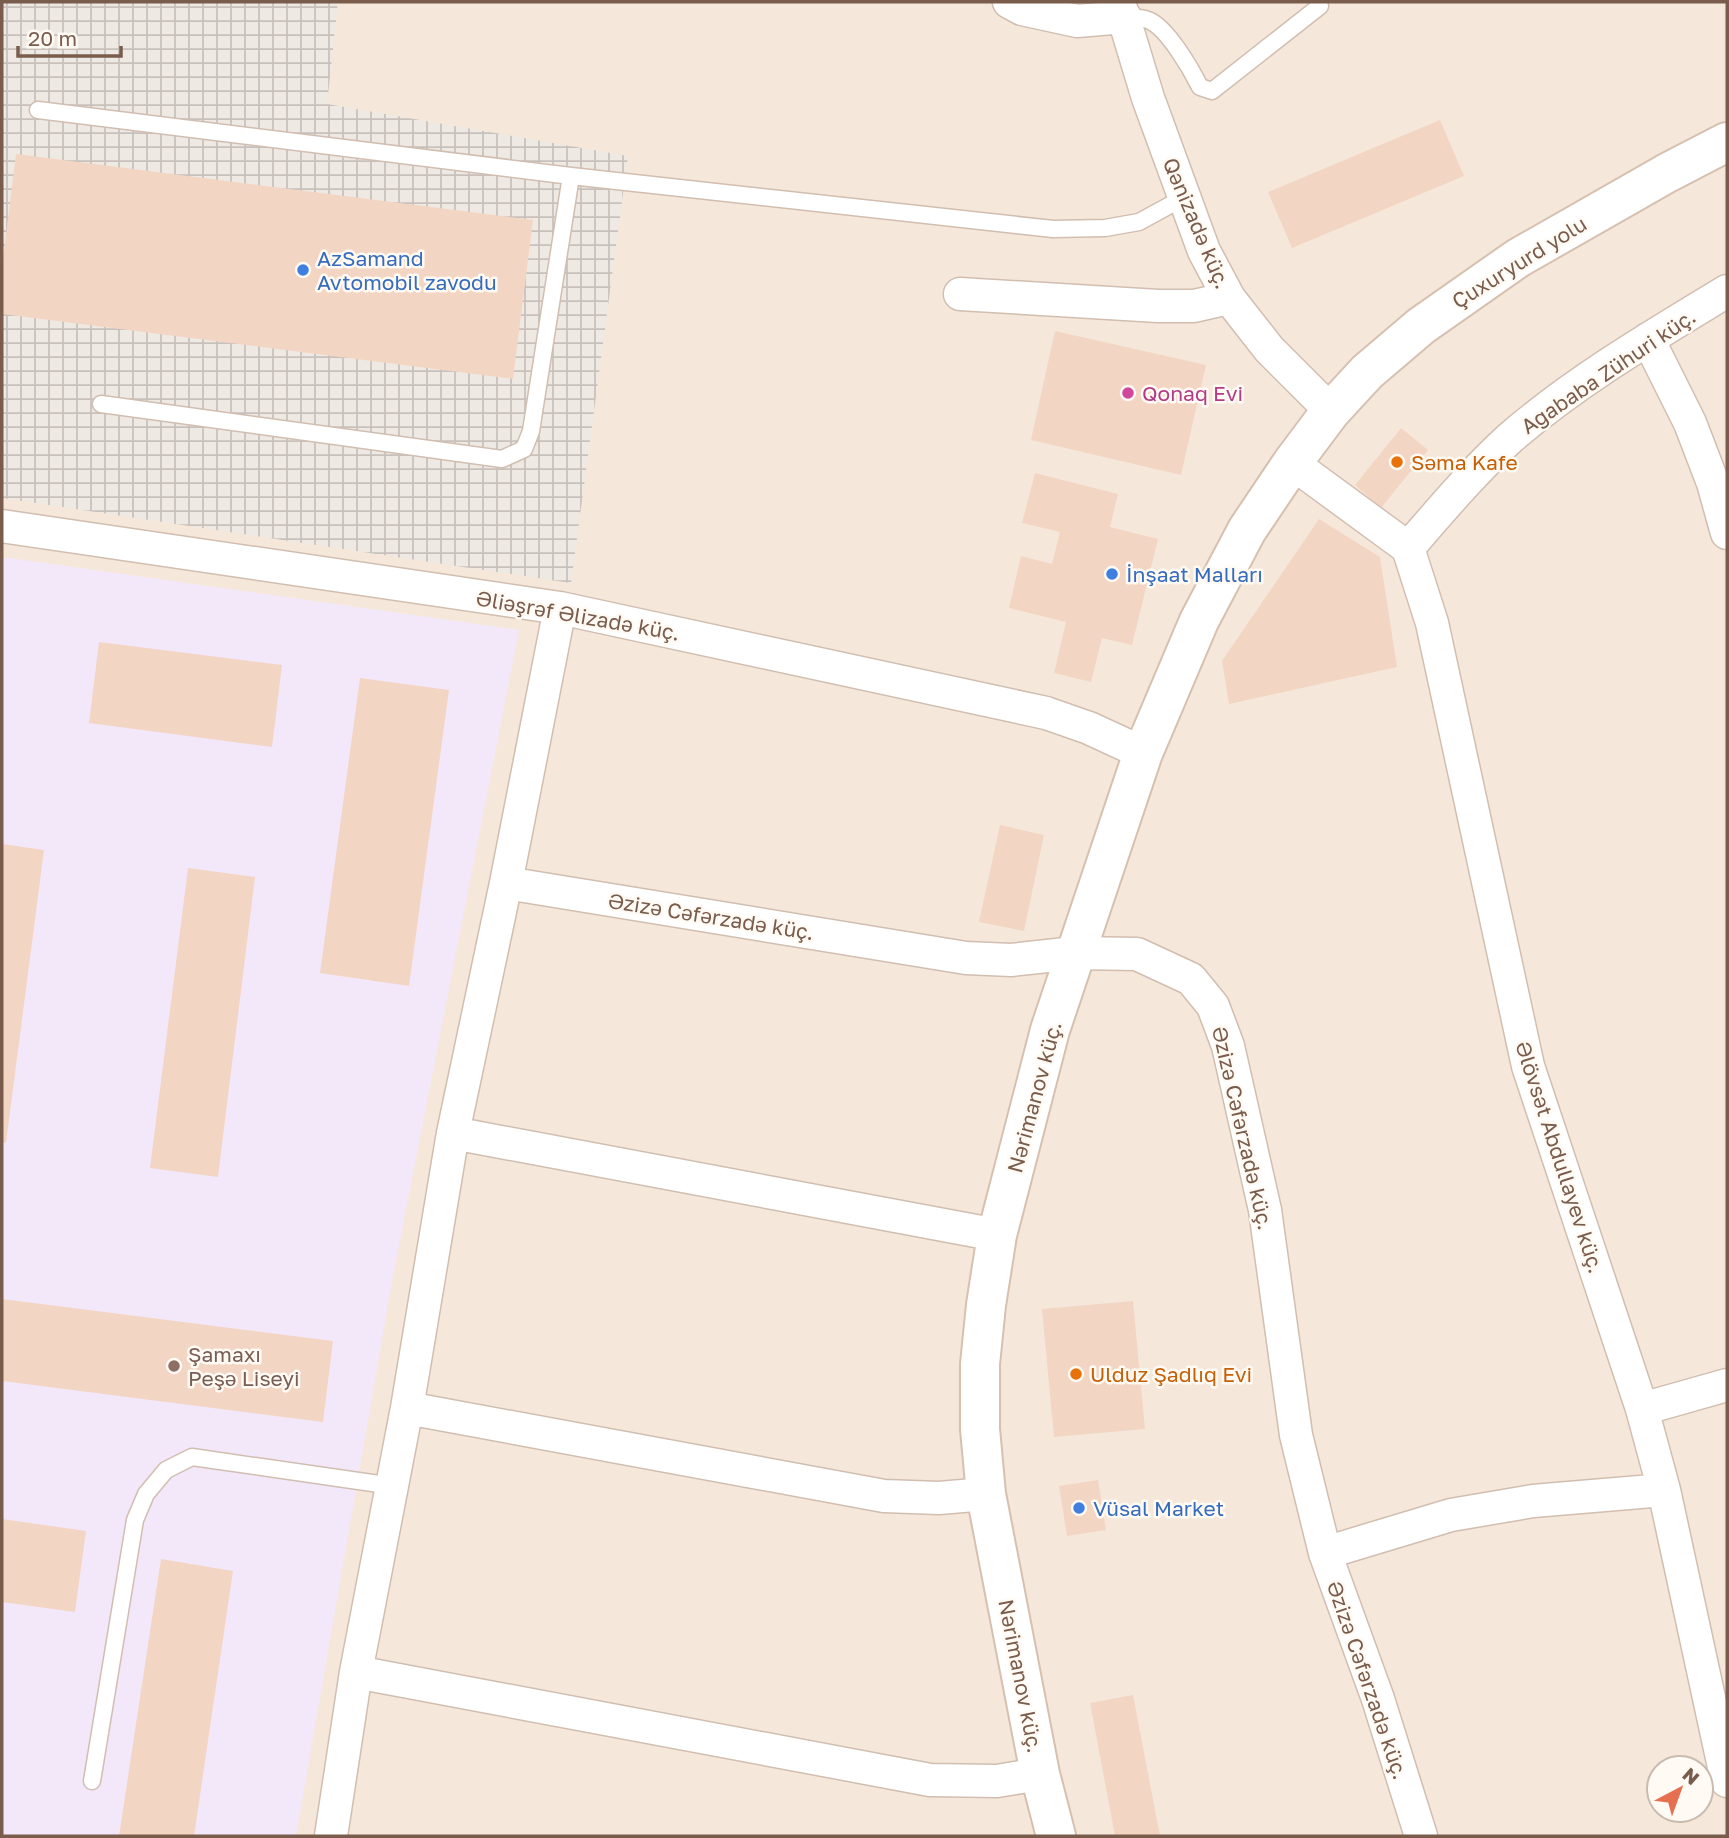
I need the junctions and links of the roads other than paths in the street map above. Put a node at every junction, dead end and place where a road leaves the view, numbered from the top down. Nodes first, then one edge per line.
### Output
1 (1009, 2) edge
2 (1320, 6) dead end
3 (1122, 9) edge
4 (38, 110) dead end
5 (1727, 142) edge
6 (571, 176) junction
7 (1183, 198) junction
8 (1727, 291) edge
9 (960, 294) dead end
10 (1229, 298) junction
11 (1648, 339) junction
12 (101, 404) dead end
13 (1331, 411) junction
14 (1292, 463) junction
15 (2, 526) edge
16 (1727, 533) edge
17 (1408, 548) junction
18 (560, 608) junction
19 (1143, 753) junction
20 (506, 883) junction
21 (1075, 953) junction
22 (453, 1133) junction
23 (997, 1235) junction
24 (1727, 1385) edge
25 (407, 1408) junction
26 (1642, 1409) junction
27 (393, 1486) junction
28 (1664, 1490) junction
29 (986, 1494) junction
30 (1325, 1553) junction
31 (356, 1672) junction
32 (1040, 1774) junction
33 (92, 1781) dead end
34 (1727, 1782) edge
35 (331, 1836) edge
36 (1056, 1836) edge
37 (1421, 1836) edge

1 - 3 street
2 - 3 lane
3 - 7 street, Qənizadə küç.
4 - 6 lane
5 - 13 main road, Çuxuryurd yolu
6 - 7 lane
6 - 12 lane
7 - 10 street, Qənizadə küç.
8 - 11 street, Ağababa Zühuri küç.
9 - 10 street
10 - 13 street, Qənizadə küç.
11 - 16 street
11 - 17 street, Ağababa Zühuri küç.
13 - 14 main road, Nərimanov küç.
14 - 17 street
14 - 19 main road, Nərimanov küç.
15 - 18 street, Əliəşrəf Əlizadə küç.
17 - 26 street, Əlövsət Abdullayev küç.
18 - 19 street, Əliəşrəf Əlizadə küç.
18 - 20 street
19 - 21 main road, Nərimanov küç.
20 - 21 street, Əzizə Cəfərzadə küç.
20 - 22 street
21 - 23 main road, Nərimanov küç.
21 - 30 street, Əzizə Cəfərzadə küç.
22 - 23 street
22 - 25 street
23 - 29 main road, Nərimanov küç.
24 - 26 street
25 - 27 street
25 - 29 street
26 - 28 street, Əlövsət Abdullayev küç.
27 - 31 street
27 - 33 lane
28 - 30 street
28 - 34 street, Əlövsət Abdullayev küç.
29 - 32 main road, Nərimanov küç.
30 - 37 street, Əzizə Cəfərzadə küç.
31 - 32 street
31 - 35 street
32 - 36 main road, Nərimanov küç.

